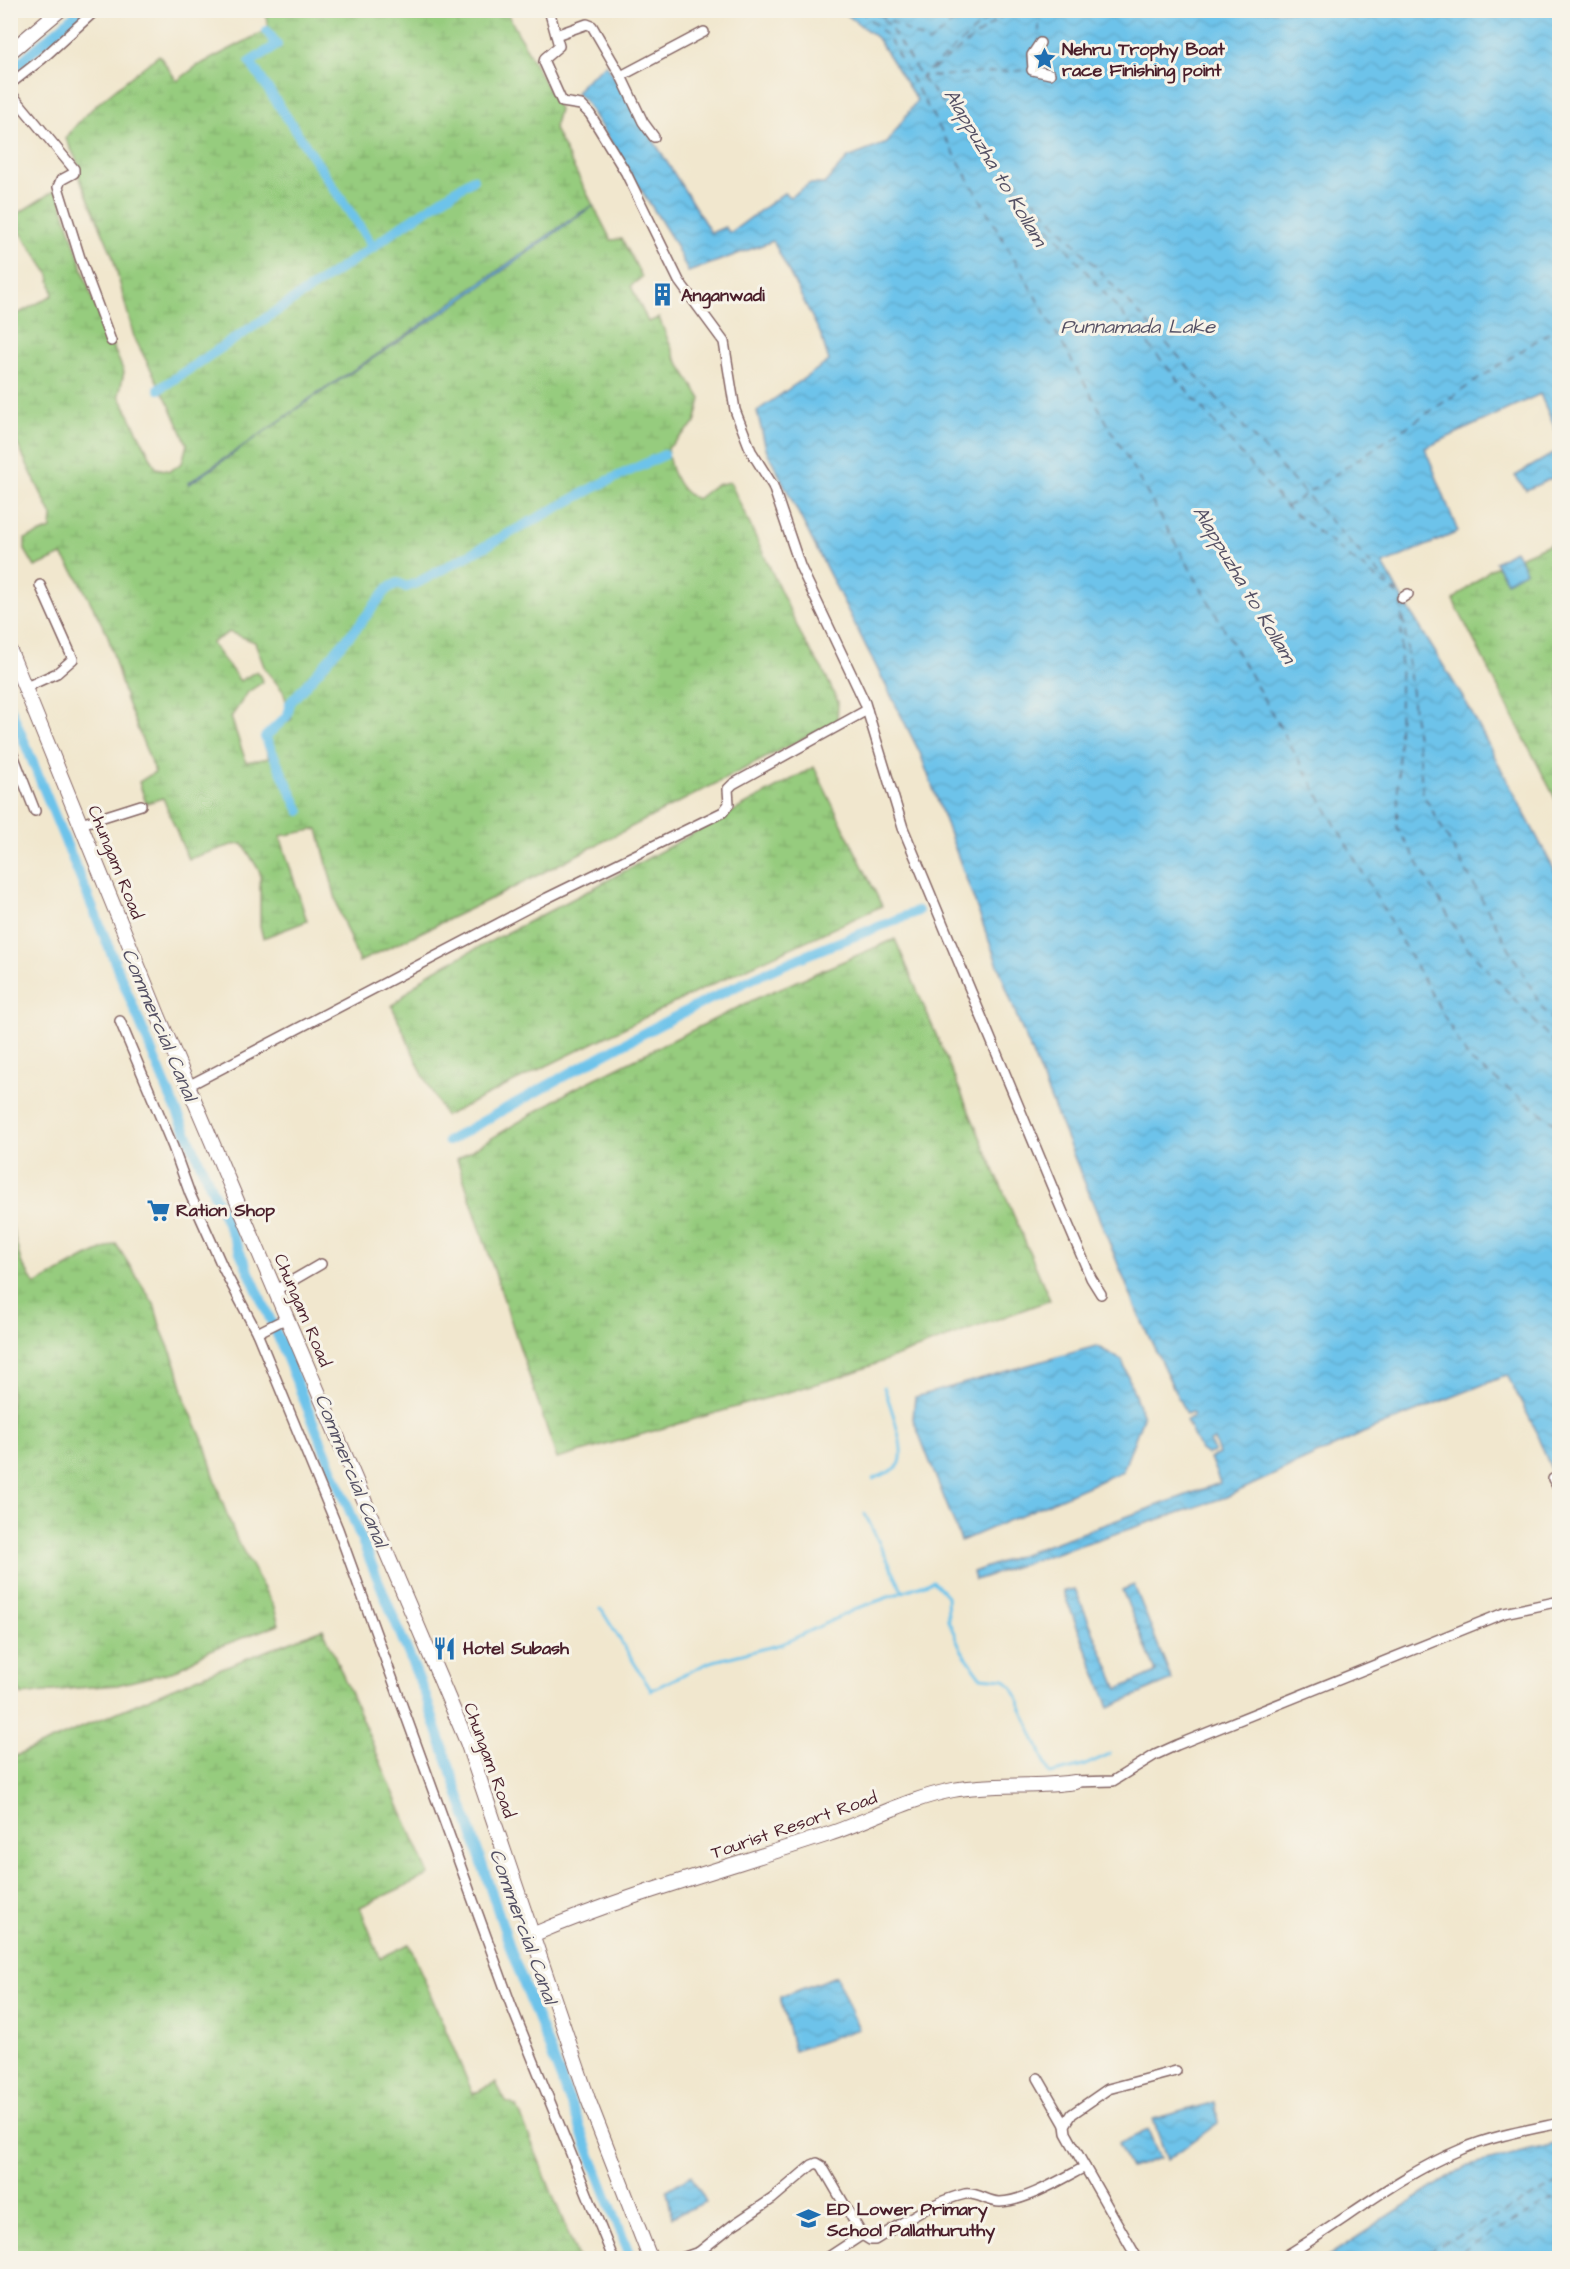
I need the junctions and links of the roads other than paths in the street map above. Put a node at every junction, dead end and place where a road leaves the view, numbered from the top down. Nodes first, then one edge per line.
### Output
1 (60, 10) edge
2 (96, 10) edge
3 (549, 10) edge
4 (704, 32) dead end
5 (556, 35) junction
6 (1040, 43) dead end
7 (10, 52) edge
8 (1050, 74) dead end
9 (621, 76) junction
10 (10, 84) edge
11 (10, 92) edge
12 (654, 137) dead end
13 (111, 341) dead end
14 (40, 585) dead end
15 (10, 651) edge
16 (26, 687) junction
17 (867, 710) junction
18 (10, 747) edge
19 (141, 806) dead end
20 (35, 811) dead end
21 (81, 824) junction
22 (120, 1021) dead end
23 (188, 1086) junction
24 (321, 1264) dead end
25 (276, 1290) junction
26 (1101, 1294) dead end
27 (284, 1320) junction
28 (258, 1332) junction
29 (1553, 1479) dead end
30 (1560, 1491) edge
31 (1560, 1601) edge
32 (1076, 1782) joint
33 (532, 1935) junction
34 (1176, 2071) dead end
35 (1038, 2078) dead end
36 (1560, 2123) edge
37 (1065, 2125) junction
38 (1085, 2167) junction
39 (862, 2235) junction
40 (613, 2259) edge
41 (650, 2259) edge
42 (681, 2259) edge
43 (827, 2259) edge
44 (1137, 2259) edge
45 (1282, 2259) edge

1 - 7 main road
2 - 10 street
3 - 5 street
4 - 9 street
5 - 9 street
5 - 17 street
6 - 8 street
9 - 12 street
11 - 13 street
14 - 16 street
15 - 16 main road, Chungam Road
16 - 21 main road, Chungam Road
17 - 23 street
17 - 26 street
18 - 20 street
19 - 21 street
21 - 23 main road, Chungam Road
22 - 28 street
23 - 25 main road, Chungam Road
24 - 25 street
25 - 27 main road, Chungam Road
27 - 28 street
27 - 33 main road, Chungam Road
28 - 40 street
29 - 30 street
31 - 32 street
32 - 33 main road, Tourist Resort Road
33 - 41 main road, Chungam Road
34 - 37 street
35 - 37 street
36 - 45 street
37 - 38 street
38 - 39 street
38 - 44 street
39 - 42 street
39 - 43 street

